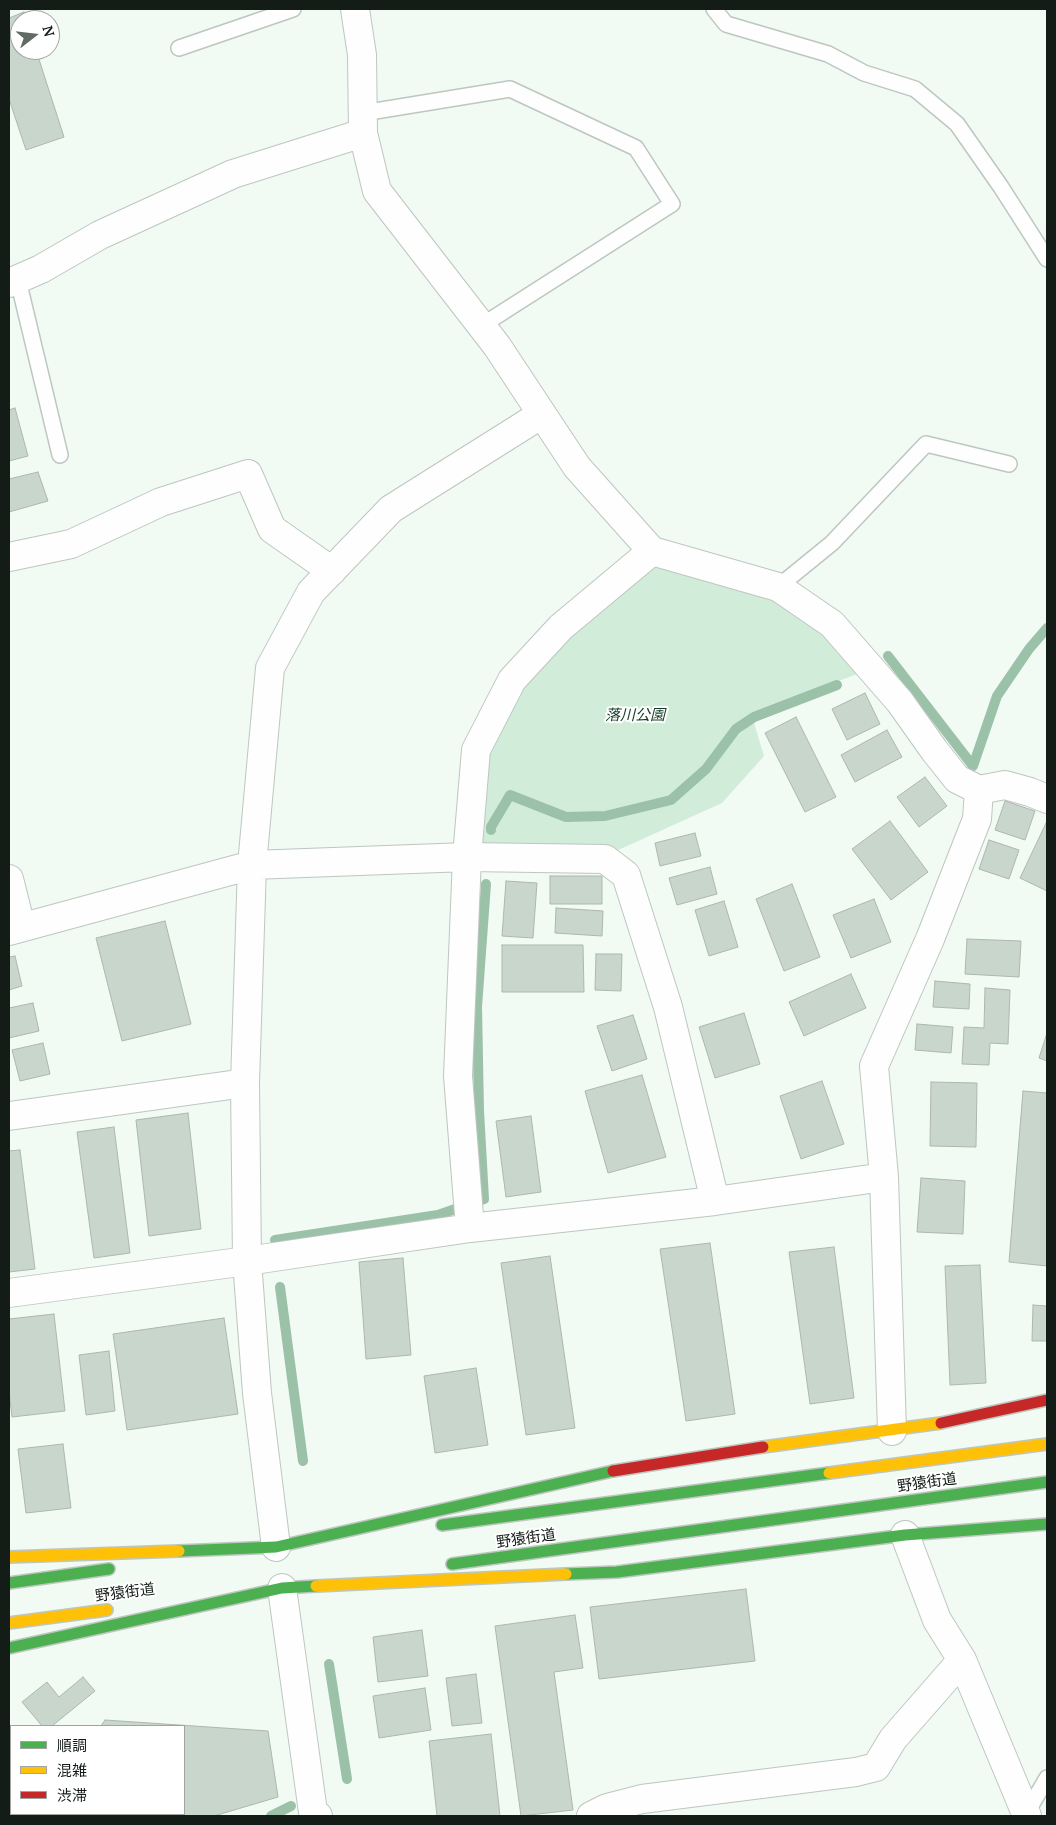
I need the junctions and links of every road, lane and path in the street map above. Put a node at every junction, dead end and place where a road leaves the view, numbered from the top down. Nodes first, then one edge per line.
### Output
1 (293, 9) edge
2 (355, 9) edge
3 (714, 9) edge
4 (179, 48) dead end
5 (363, 123) junction
6 (1047, 259) edge
7 (13, 281) edge
8 (481, 326) junction
9 (542, 414) junction
10 (60, 455) dead end
11 (1009, 464) dead end
12 (652, 551) junction
13 (9, 557) edge
14 (332, 571) junction
15 (778, 586) junction
16 (979, 790) junction
17 (1047, 799) edge
18 (467, 857) junction
19 (252, 865) junction
20 (9, 879) edge
21 (15, 929) edge
22 (246, 1083) junction
23 (9, 1116) edge
24 (884, 1177) junction
25 (715, 1201) junction
26 (470, 1225) junction
27 (248, 1261) junction
28 (9, 1293) edge
29 (1047, 1400) edge
30 (892, 1431) junction
31 (1047, 1444) edge
32 (1047, 1482) edge
33 (1047, 1524) edge
34 (431, 1527) dead end
35 (402, 1531) dead end
36 (905, 1535) junction
37 (276, 1547) junction
38 (9, 1558) edge
39 (155, 1563) dead end
40 (436, 1566) dead end
41 (116, 1568) dead end
42 (407, 1570) dead end
43 (9, 1583) edge
44 (282, 1588) junction
45 (152, 1604) dead end
46 (114, 1609) dead end
47 (9, 1622) edge
48 (9, 1648) edge
49 (962, 1660) junction
50 (1047, 1778) edge
51 (1027, 1815) edge
52 (318, 1816) edge
53 (591, 1816) edge

1 - 4 lane
2 - 5 street
3 - 6 lane
5 - 7 street
5 - 8 street
5 - 8 lane
7 - 10 lane
8 - 9 street
9 - 12 street
9 - 14 street
11 - 15 lane
12 - 15 street
12 - 18 street
13 - 14 street
14 - 19 street
15 - 16 street
16 - 17 street
16 - 24 street
18 - 19 street
18 - 25 street
18 - 26 street
19 - 21 street
19 - 22 street
20 - 21 street
22 - 23 street
22 - 27 street
24 - 25 street
24 - 30 street
25 - 26 street
26 - 27 street
27 - 28 street
27 - 37 street
29 - 30 main road
30 - 37 main road
31 - 34 main road, 野猿街道
32 - 40 main road, 野猿街道
33 - 36 main road
35 - 37 main road, 野猿街道
36 - 44 main road
36 - 49 street
37 - 38 main road
37 - 39 main road, 野猿街道
41 - 43 main road, 野猿街道
42 - 44 main road, 野猿街道
44 - 45 main road, 野猿街道
44 - 48 main road
44 - 52 street
46 - 47 main road, 野猿街道
49 - 51 street
49 - 53 street
50 - 51 lane

